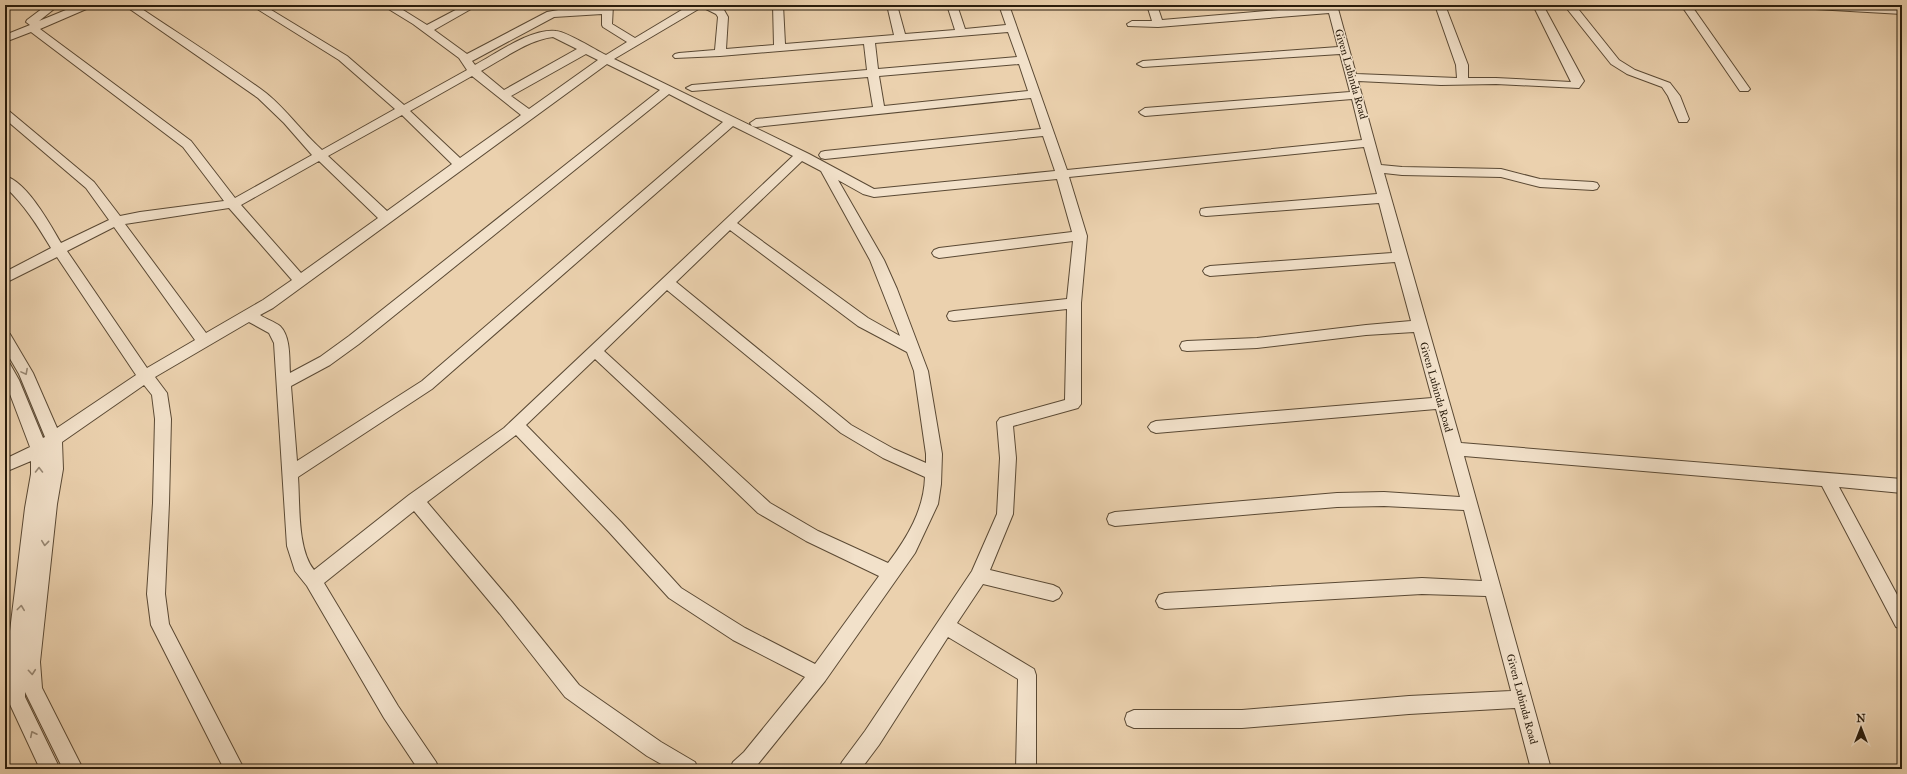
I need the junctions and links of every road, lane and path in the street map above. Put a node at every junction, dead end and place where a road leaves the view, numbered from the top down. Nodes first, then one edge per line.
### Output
1 (54, 5) edge
2 (87, 5) edge
3 (129, 5) edge
4 (256, 5) edge
5 (387, 5) edge
6 (473, 5) edge
7 (778, 5) edge
8 (892, 5) edge
9 (952, 5) edge
10 (1004, 5) edge
11 (1152, 5) edge
12 (1440, 5) edge
13 (1538, 5) edge
14 (1569, 5) edge
15 (1686, 5) edge
16 (1798, 5) edge
17 (702, 6) edge
18 (1333, 7) edge
19 (608, 8) edge
20 (1902, 11) edge
21 (1132, 24) dead end
22 (1158, 24) junction
23 (32, 28) junction
24 (1012, 28) junction
25 (427, 29) junction
26 (961, 32) junction
27 (900, 37) junction
28 (8, 38) edge
29 (869, 40) junction
30 (635, 42) junction
31 (780, 48) junction
32 (586, 49) junction
33 (1344, 50) junction
34 (720, 53) junction
35 (679, 56) dead end
36 (606, 59) junction
37 (465, 60) junction
38 (1023, 60) junction
39 (1143, 64) dead end
40 (473, 71) junction
41 (873, 74) junction
42 (1352, 77) junction
43 (1463, 82) junction
44 (692, 88) dead end
45 (1744, 89) dead end
46 (667, 90) junction
47 (1035, 94) junction
48 (504, 95) junction
49 (1357, 95) junction
50 (403, 110) junction
51 (880, 110) junction
52 (1145, 112) dead end
53 (5, 113) edge
54 (529, 115) junction
55 (1683, 119) dead end
56 (730, 122) junction
57 (756, 122) dead end
58 (1047, 132) junction
59 (1370, 143) junction
60 (320, 155) junction
61 (801, 155) junction
62 (826, 162) junction
63 (460, 165) junction
64 (1376, 168) junction
65 (1062, 174) junction
66 (5, 180) edge
67 (1593, 186) dead end
68 (1384, 198) junction
69 (232, 203) junction
70 (1206, 212) dead end
71 (386, 218) junction
72 (118, 221) junction
73 (730, 223) junction
74 (1080, 236) junction
75 (59, 250) junction
76 (939, 253) dead end
77 (1400, 257) junction
78 (1210, 271) dead end
79 (5, 278) edge
80 (300, 280) junction
81 (667, 282) junction
82 (1074, 303) junction
83 (248, 316) junction
84 (954, 316) dead end
85 (1419, 326) junction
86 (5, 338) edge
87 (204, 341) junction
88 (1187, 346) dead end
89 (913, 349) junction
90 (595, 350) junction
91 (5, 368) edge
92 (145, 376) junction
93 (284, 383) junction
94 (1440, 403) junction
95 (516, 425) junction
96 (1156, 428) dead end
97 (54, 439) junction
98 (1454, 449) junction
99 (38, 450) junction
100 (5, 466) edge
101 (292, 473) junction
102 (933, 473) junction
103 (1827, 480) junction
104 (1902, 486) edge
105 (415, 500) junction
106 (1470, 504) junction
107 (1115, 519) dead end
108 (891, 573) junction
109 (979, 575) junction
110 (313, 582) junction
111 (1493, 589) junction
112 (1053, 593) dead end
113 (1165, 601) dead end
114 (1902, 621) edge
115 (946, 626) junction
116 (818, 675) junction
117 (1522, 699) junction
118 (1134, 719) dead end
119 (50, 769) edge
120 (73, 769) edge
121 (234, 769) edge
122 (428, 769) edge
123 (688, 769) edge
124 (740, 769) edge
125 (849, 769) edge
126 (1026, 769) edge
127 (1541, 769) edge

1 - 28 street
2 - 23 street
3 - 60 street
4 - 50 street
5 - 25 street
6 - 25 street
7 - 31 street
8 - 27 street
9 - 26 street
10 - 24 street
11 - 22 street
12 - 43 street
13 - 43 street
14 - 55 street
15 - 45 street
16 - 20 street
17 - 30 street
17 - 34 street
18 - 22 street
18 - 33 street, Given Lubinda Road
19 - 30 street
19 - 37 street
21 - 22 street
23 - 28 street
23 - 69 street
24 - 26 street
24 - 38 street
25 - 37 street
26 - 27 street
27 - 29 street
29 - 31 street
29 - 41 street
30 - 36 street
31 - 34 street
32 - 36 street
32 - 40 street
32 - 48 street
33 - 39 street
33 - 42 street, Given Lubinda Road
34 - 35 street
36 - 46 street
36 - 54 street
37 - 40 street
38 - 41 street
38 - 47 street
40 - 48 street
40 - 50 street
41 - 44 street
41 - 51 street
42 - 43 street
42 - 49 street, Given Lubinda Road
46 - 56 street
46 - 93 street
47 - 51 street
47 - 58 street
48 - 54 street
49 - 52 street
49 - 59 street, Given Lubinda Road
50 - 60 street
50 - 63 street
51 - 57 street
53 - 72 street
54 - 63 street
56 - 61 street
56 - 101 street
58 - 62 street
58 - 65 street
59 - 64 street, Given Lubinda Road
59 - 65 street
60 - 69 street
60 - 71 street
61 - 62 street
61 - 73 street
62 - 65 street
62 - 89 street
63 - 71 street
64 - 67 street
64 - 68 street, Given Lubinda Road
65 - 74 street
66 - 75 street
68 - 70 street
68 - 77 street, Given Lubinda Road
69 - 72 street
69 - 80 street
71 - 80 street
72 - 75 street
72 - 87 street
73 - 81 street
73 - 89 street
74 - 76 street
74 - 82 street
75 - 79 street
75 - 92 street
77 - 78 street
77 - 85 street, Given Lubinda Road
80 - 83 street
81 - 90 street
81 - 102 street
82 - 84 street
82 - 109 street
83 - 87 street
83 - 93 street
85 - 88 street
85 - 94 street, Given Lubinda Road
86 -> 97 street
87 - 92 street
89 - 102 street
90 - 95 street
90 - 108 street
91 - 99 street
92 - 97 street
92 - 121 street
93 - 101 street
94 - 96 street
94 - 98 street, Given Lubinda Road
95 - 105 street
95 - 116 street
97 - 99 street
97 -> 120 street
98 - 103 street
98 - 106 street, Given Lubinda Road
99 - 100 street
119 -> 99 street
101 - 110 street
102 - 108 street
103 - 104 street
103 - 114 street
105 - 110 street
105 - 123 street
106 - 107 street
106 - 111 street, Given Lubinda Road
108 - 116 street
109 - 112 street
109 - 115 street
110 - 122 street
111 - 113 street
111 - 117 street, Given Lubinda Road
115 - 125 street
115 - 126 street
116 - 124 street
117 - 118 street
117 - 127 street, Given Lubinda Road

